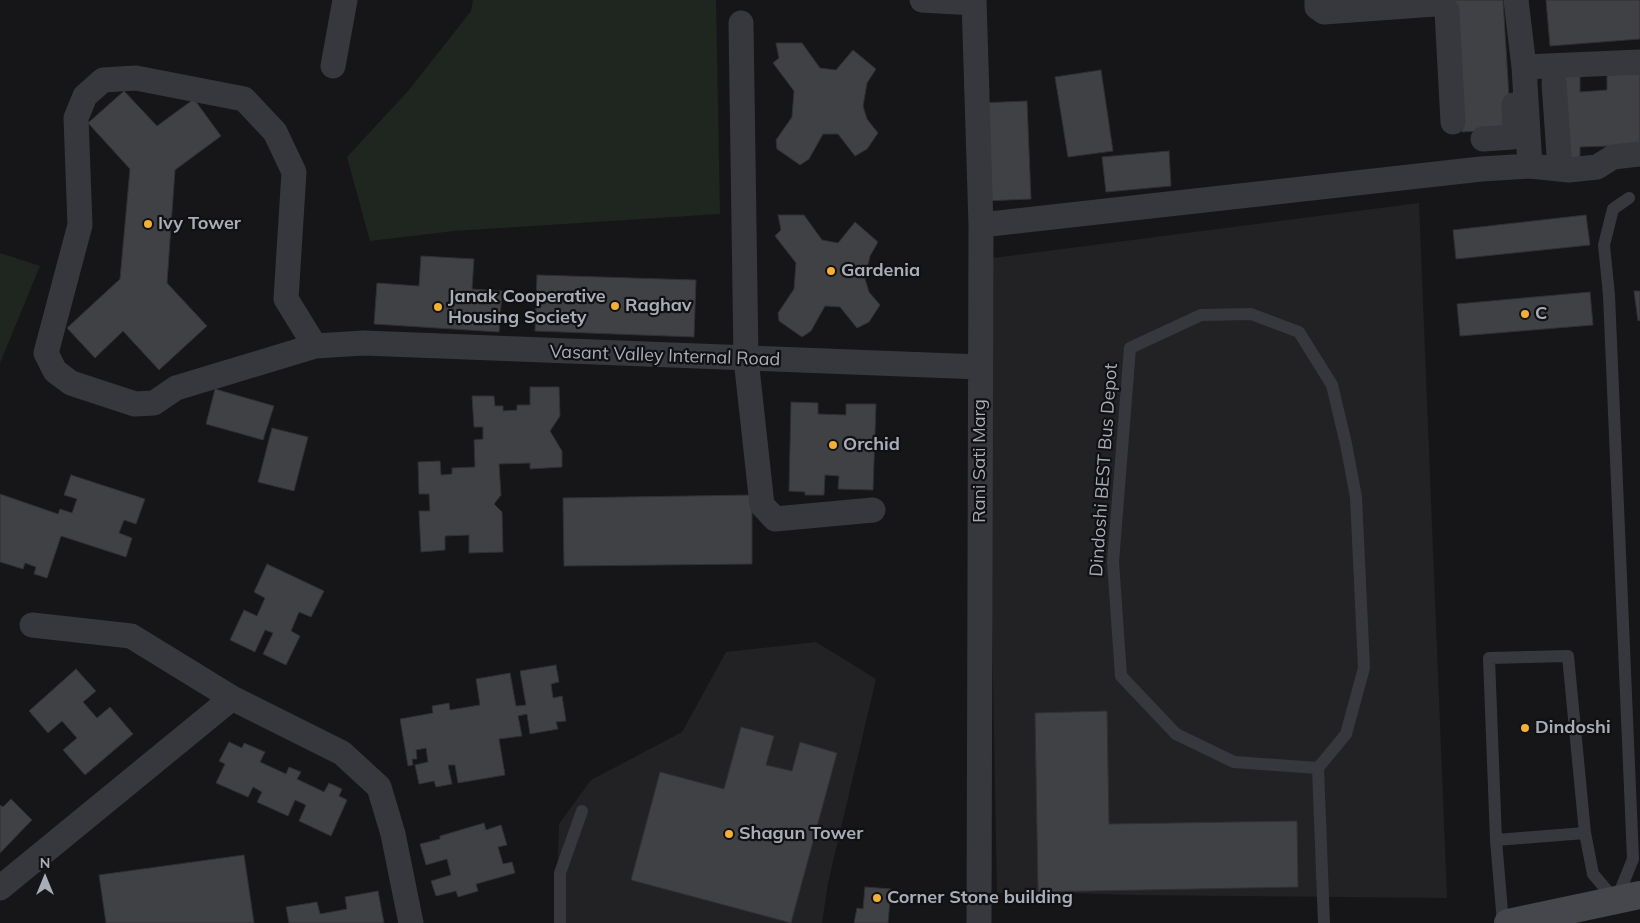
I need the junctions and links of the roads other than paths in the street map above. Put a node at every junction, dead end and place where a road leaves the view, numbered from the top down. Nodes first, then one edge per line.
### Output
1 (345, 0) edge
2 (922, 0) edge
3 (1317, 0) edge
4 (1508, 0) edge
5 (1516, 0) edge
6 (974, 2) edge
7 (741, 23) dead end
8 (1640, 62) edge
9 (333, 66) dead end
10 (1524, 67) junction
11 (1554, 83) dead end
12 (1453, 122) dead end
13 (1483, 139) dead end
14 (1640, 154) edge
15 (1530, 166) junction
16 (1560, 169) junction
17 (1629, 198) dead end
18 (981, 225) junction
19 (315, 346) junction
20 (746, 359) junction
21 (973, 367) junction
22 (873, 510) dead end
23 (32, 625) dead end
24 (232, 698) junction
25 (1318, 768) junction
26 (582, 811) dead end
27 (1585, 833) junction
28 (1496, 840) junction
29 (0, 888) edge
30 (1628, 898) edge
31 (411, 923) edge
32 (560, 923) edge
33 (980, 923) edge
34 (1324, 923) edge
35 (1503, 923) edge
36 (1508, 923) edge

1 - 9 street
2 - 6 street
3 - 12 street
4 - 13 street
5 - 10 street
6 - 18 street, Rani Sati Marg
7 - 20 street
8 - 10 street
10 - 15 street
11 - 16 street
14 - 16 street
15 - 16 street
15 - 18 street
17 - 30 lane
18 - 21 street, Rani Sati Marg
19 - 19 street, Vasant Valley Internal Road
19 - 20 street, Vasant Valley Internal Road
20 - 21 street, Vasant Valley Internal Road
20 - 22 street
21 - 33 street, Rani Sati Marg
23 - 24 street
24 - 29 street
24 - 31 street
25 - 25 lane, Dindoshi BEST Bus Depot
25 - 34 lane
26 - 32 lane
27 - 28 lane
27 - 28 lane
27 - 30 lane
28 - 35 lane
30 - 36 main road

